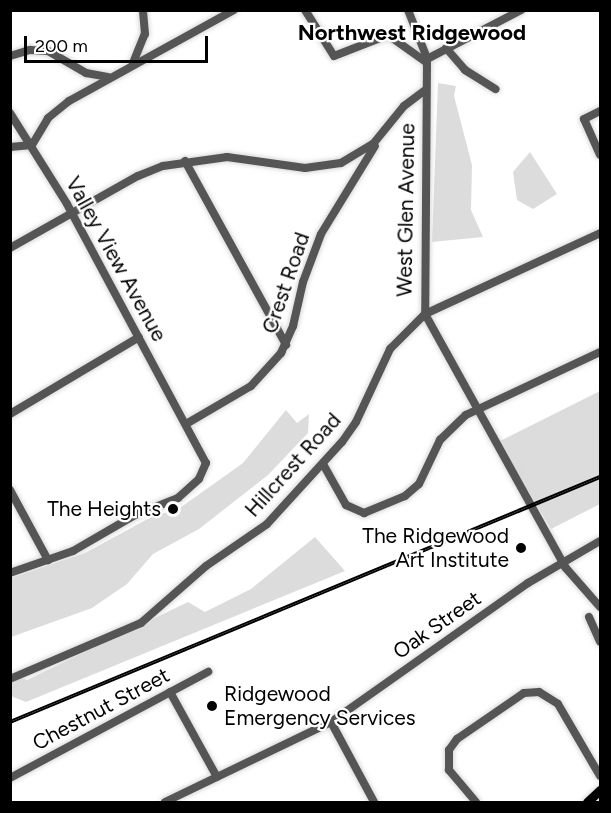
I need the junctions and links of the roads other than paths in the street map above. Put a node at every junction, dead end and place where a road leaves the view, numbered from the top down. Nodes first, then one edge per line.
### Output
1 (143, 10) edge
2 (234, 10) edge
3 (305, 10) edge
4 (408, 10) edge
5 (521, 10) edge
6 (446, 48) junction
7 (10, 56) edge
8 (426, 61) junction
9 (132, 64) junction
10 (108, 77) junction
11 (495, 89) dead end
12 (425, 90) junction
13 (600, 111) edge
14 (10, 112) edge
15 (382, 135) junction
16 (32, 145) junction
17 (10, 147) edge
18 (600, 155) edge
19 (185, 161) junction
20 (72, 212) junction
21 (600, 233) edge
22 (10, 248) edge
23 (425, 314) junction
24 (139, 337) junction
25 (286, 345) junction
26 (600, 352) edge
27 (477, 410) junction
28 (10, 414) edge
29 (186, 424) junction
30 (323, 464) junction
31 (10, 490) edge
32 (600, 540) edge
33 (48, 560) junction
34 (561, 561) junction
35 (10, 573) edge
36 (600, 607) edge
37 (589, 617) dead end
38 (600, 642) edge
39 (208, 672) dead end
40 (12, 678) edge
41 (170, 692) junction
42 (331, 722) junction
43 (600, 776) edge
44 (216, 777) junction
45 (10, 778) edge
46 (600, 790) edge
47 (373, 800) edge
48 (165, 802) edge
49 (363, 802) edge
50 (476, 802) edge
51 (586, 802) edge

1 - 9 street
2 - 9 street
3 - 8 street
4 - 8 street, West Glen Avenue
5 - 6 street
6 - 8 street
6 - 11 street
7 - 10 street
8 - 12 street, West Glen Avenue
9 - 10 street
10 - 16 street
12 - 15 street
12 - 23 street, West Glen Avenue
13 - 18 street
14 - 16 street, Valley View Avenue
15 - 19 street
15 - 25 street, Crest Road
16 - 17 street
16 - 20 street, Valley View Avenue
19 - 20 street
19 - 25 street
20 - 22 street
20 - 24 street, Valley View Avenue
21 - 23 street, Hillcrest Road
23 - 27 street, West Glen Avenue
23 - 30 street, Hillcrest Road
24 - 28 street
24 - 29 street, Valley View Avenue
25 - 29 street, Crest Road
26 - 27 street
27 - 30 street
27 - 34 street, West Glen Avenue
29 - 33 street
30 - 40 street, Hillcrest Road
31 - 33 street
32 - 34 street, Oak Street
33 - 35 street
34 - 36 street, West Glen Avenue
34 - 42 street, Oak Street
37 - 38 street
39 - 41 street, Chestnut Street
41 - 44 street
41 - 45 street, Chestnut Street
42 - 44 street, Oak Street
42 - 47 street
43 - 50 street
44 - 48 street, Oak Street
46 - 51 main road
47 - 49 street

